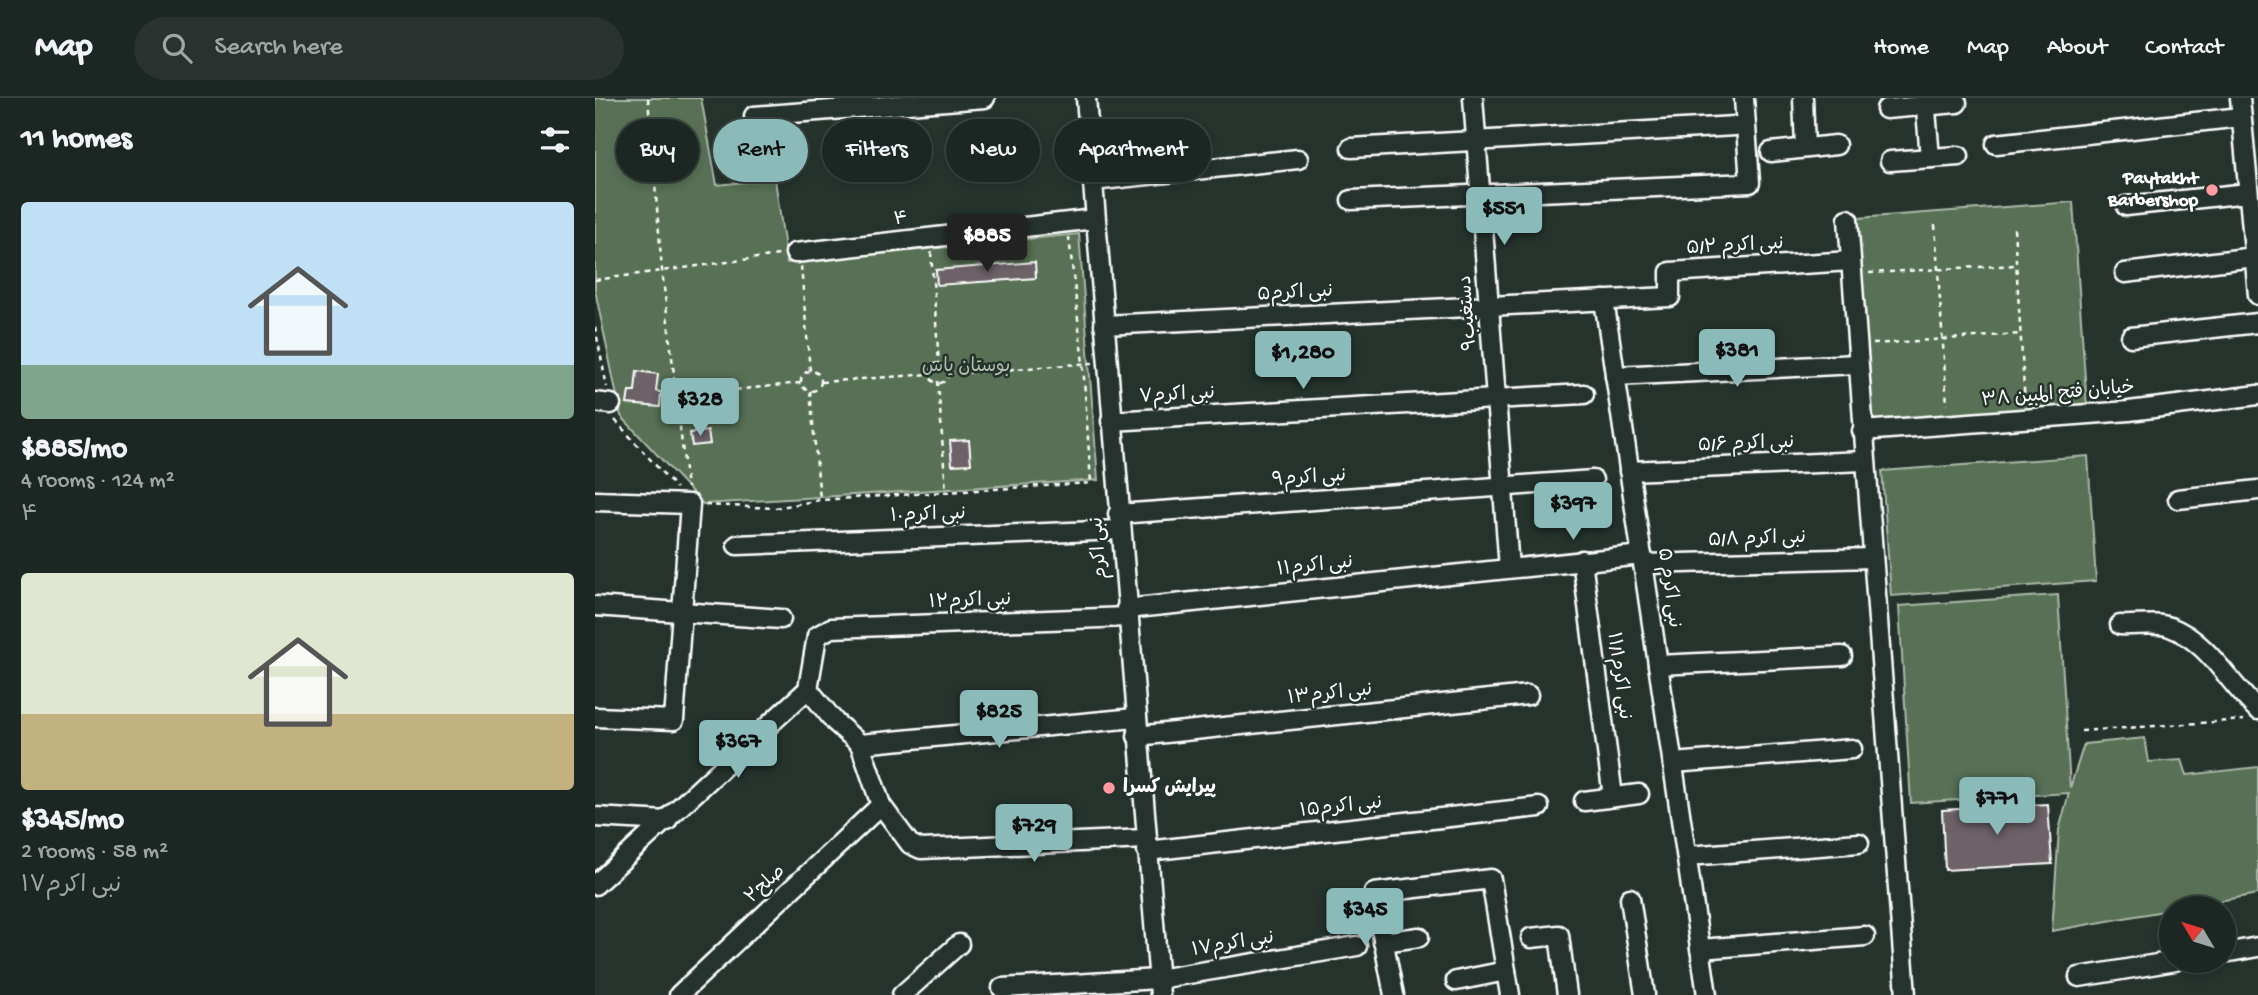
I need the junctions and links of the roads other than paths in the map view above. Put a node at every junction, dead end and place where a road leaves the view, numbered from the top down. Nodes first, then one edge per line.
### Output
1 (985, 98) edge
2 (1086, 98) edge
3 (1473, 98) edge
4 (1744, 98) edge
5 (1803, 98) edge
6 (2240, 98) edge
7 (1926, 102) edge
8 (1957, 103) dead end
9 (1886, 109) dead end
10 (754, 116) dead end
11 (2241, 117) junction
12 (1088, 119) edge
13 (1735, 126) dead end
14 (1477, 141) junction
15 (1996, 144) dead end
16 (1836, 145) dead end
17 (1350, 148) dead end
18 (1805, 148) junction
19 (1771, 152) dead end
20 (1959, 156) dead end
21 (1930, 158) junction
22 (1298, 159) dead end
23 (1890, 161) dead end
24 (2252, 163) edge
25 (1211, 168) edge
26 (1093, 182) edge
27 (1481, 193) junction
28 (2248, 193) junction
29 (1351, 200) dead end
30 (2126, 206) dead end
31 (1095, 219) junction
32 (1848, 219) dead end
33 (797, 253) road end
34 (2255, 257) junction
35 (1851, 268) junction
36 (2125, 273) dead end
37 (2258, 295) edge
38 (1604, 300) junction
39 (1489, 305) junction
40 (2258, 323) edge
41 (1104, 325) junction
42 (2131, 337) dead end
43 (1857, 364) junction
44 (1615, 376) junction
45 (1584, 394) dead end
46 (2258, 395) edge
47 (1496, 398) junction
48 (1111, 421) junction
49 (1862, 431) junction
50 (1864, 461) junction
51 (1629, 471) junction
52 (1593, 480) dead end
53 (1503, 486) junction
54 (2258, 490) edge
55 (2178, 499) dead end
56 (595, 501) edge
57 (1119, 522) junction
58 (737, 545) dead end
59 (1873, 558) junction
60 (1642, 559) junction
61 (1582, 560) junction
62 (1509, 568) junction
63 (595, 606) edge
64 (680, 612) junction
65 (1126, 613) junction
66 (781, 619) dead end
67 (2120, 625) dead end
68 (1842, 656) dead end
69 (1658, 665) junction
70 (808, 689) junction
71 (1528, 695) dead end
72 (2251, 715) edge
73 (595, 717) edge
74 (1136, 727) junction
75 (860, 744) junction
76 (1852, 749) dead end
77 (1673, 763) junction
78 (1639, 794) dead end
79 (1613, 797) junction
80 (1584, 801) dead end
81 (881, 805) junction
82 (1539, 807) dead end
83 (595, 817) edge
84 (667, 821) junction
85 (1859, 843) dead end
86 (1147, 845) junction
87 (1686, 856) junction
88 (595, 885) edge
89 (1630, 898) dead end
90 (1865, 936) dead end
91 (1419, 937) dead end
92 (1531, 938) dead end
93 (1384, 942) junction
94 (959, 944) dead end
95 (1357, 946) dead end
96 (2258, 947) edge
97 (1700, 949) junction
98 (2237, 951) edge
99 (2159, 964) edge
100 (1506, 971) junction
101 (2079, 977) dead end
102 (1456, 981) dead end
103 (1159, 987) edge
104 (1002, 988) dead end
105 (679, 995) edge
106 (902, 995) edge
107 (1394, 995) edge
108 (1510, 995) edge
109 (1567, 995) edge
110 (1645, 995) edge
111 (1707, 995) edge
112 (1906, 995) edge

1 - 10 street
2 - 12 street, نبی اکرم
3 - 14 street, دستغیب۹
4 - 27 street
5 - 18 street
6 - 11 street
7 - 8 street
7 - 9 street
7 - 21 street
11 - 15 street
11 - 24 street
13 - 14 street
14 - 17 street
14 - 27 street, دستغیب۹
16 - 18 street
18 - 19 street
20 - 21 street
21 - 23 street
22 - 25 street
24 - 28 street
26 - 31 street, نبی اکرم
27 - 29 street
27 - 39 street, دستغیب۹
28 - 30 street
28 - 34 street
31 - 33 street, ۴
31 - 41 street, نبی اکرم
32 - 35 street
34 - 36 street
34 - 37 street
35 - 38 street, نبی اکرم ۵/۲
35 - 43 street
38 - 39 street
38 - 44 street, نبی اکرم ۵
39 - 41 street, نبی اکرم۵
39 - 47 street, دستغیب۹
40 - 42 street
41 - 48 street, نبی اکرم
43 - 44 street
43 - 49 street
44 - 51 street, نبی اکرم ۵
45 - 47 street, نبی اکرم۷
46 - 49 street, خیابان فتح المبین ۳۸
47 - 48 street, نبی اکرم۷
47 - 53 street, دستغیب۹
48 - 57 street, نبی اکرم
49 - 50 street
50 - 51 street, نبی اکرم ۵/۶
50 - 59 street
51 - 60 street, نبی اکرم ۵
52 - 53 street, نبی اکرم۹
53 - 57 street, نبی اکرم۹
53 - 62 street
54 - 55 street
56 - 64 street
57 - 58 street, نبی اکرم۱۰
57 - 65 street, نبی اکرم
59 - 60 street, نبی اکرم ۵/۸
59 - 112 street
60 - 61 street, نبی اکرم ۵/۸
60 - 69 street, نبی اکرم ۵
61 - 62 street, نبی اکرم۱۱
61 - 79 street, نبی اکرم۱۱/۱
62 - 65 street, نبی اکرم۱۱
63 - 64 street
64 - 66 street
64 - 73 street
65 - 70 street, نبی اکرم۱۲
65 - 74 street, نبی اکرم
67 - 72 street
68 - 69 street
69 - 77 street, نبی اکرم ۵
70 - 75 street
70 - 84 street
71 - 74 street, نبی اکرم۱۳
74 - 75 street, نبی اکرم۱۳
74 - 86 street, نبی اکرم
75 - 81 street
76 - 77 street
77 - 87 street, نبی اکرم ۵
78 - 79 street
79 - 80 street
81 - 86 street, نبی اکرم۱۵
81 - 105 street, صلح۲
82 - 86 street, نبی اکرم۱۵
83 - 84 street
84 - 88 street
85 - 87 street
86 - 103 street, نبی اکرم
87 - 97 street, نبی اکرم ۵
89 - 110 street
90 - 97 street
91 - 93 street
92 - 109 street
93 - 100 street
93 - 107 street
94 - 106 street
95 - 103 street, نبی اکرم۱۷
96 - 98 street
97 - 111 street, نبی اکرم ۵
99 - 101 street
100 - 102 street
100 - 108 street
103 - 104 street, نبی اکرم۱۷

